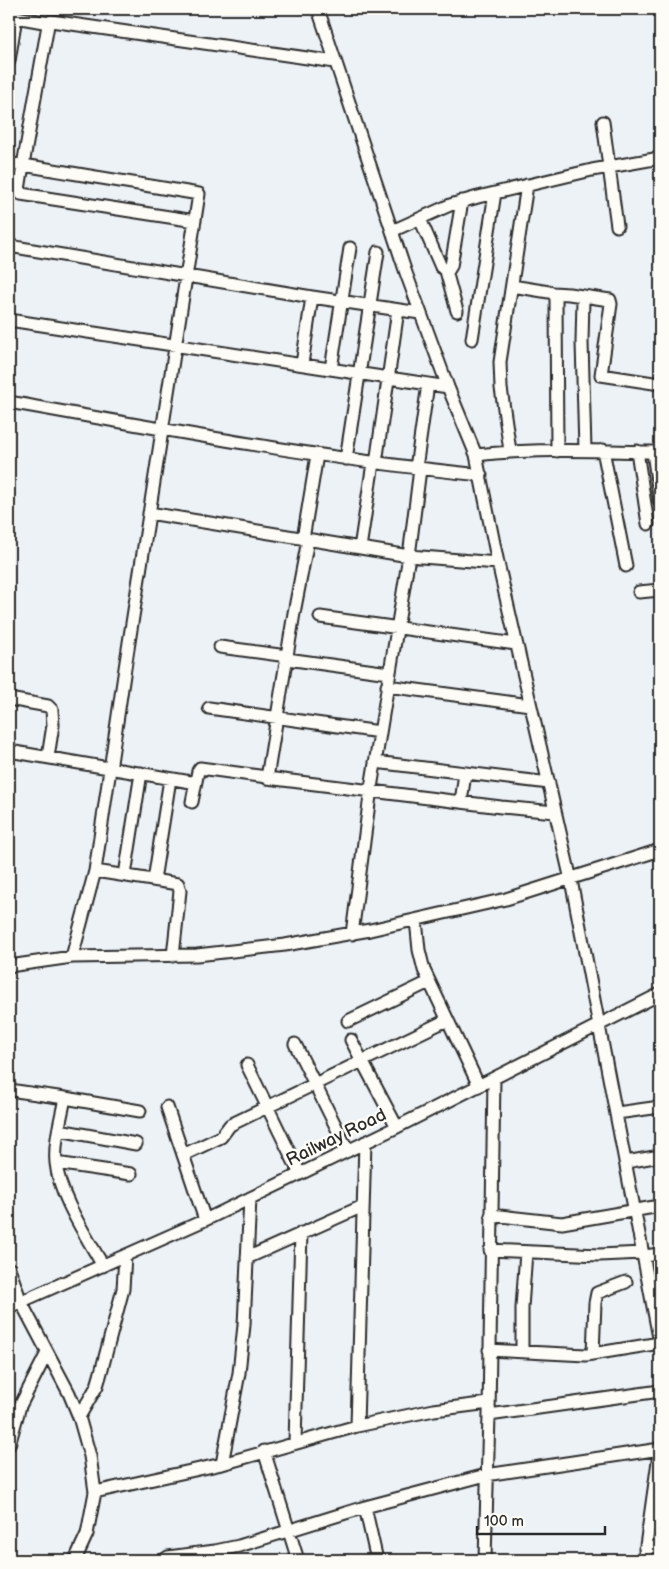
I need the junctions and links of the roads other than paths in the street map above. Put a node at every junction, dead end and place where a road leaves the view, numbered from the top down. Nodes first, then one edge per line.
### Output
1 (318, 9) edge
2 (12, 17) edge
3 (49, 23) junction
4 (9, 61) edge
5 (336, 62) junction
6 (603, 122) dead end
7 (660, 158) edge
8 (9, 164) edge
9 (23, 165) junction
10 (609, 167) junction
11 (527, 185) junction
12 (495, 193) junction
13 (462, 201) junction
14 (420, 219) junction
15 (195, 221) junction
16 (617, 226) dead end
17 (392, 231) junction
18 (9, 246) edge
19 (350, 248) dead end
20 (378, 252) dead end
21 (446, 271) junction
22 (186, 276) junction
23 (512, 286) junction
24 (553, 293) junction
25 (582, 296) junction
26 (312, 298) junction
27 (341, 302) junction
28 (370, 306) junction
29 (398, 310) junction
30 (457, 311) dead end
31 (420, 313) junction
32 (9, 320) edge
33 (472, 339) dead end
34 (175, 346) junction
35 (302, 364) junction
36 (331, 369) junction
37 (359, 373) junction
38 (388, 378) junction
39 (428, 384) junction
40 (660, 384) edge
41 (448, 387) junction
42 (9, 402) edge
43 (162, 429) junction
44 (585, 450) junction
45 (604, 450) junction
46 (510, 451) junction
47 (557, 451) junction
48 (637, 452) junction
49 (657, 452) edge
50 (317, 455) junction
51 (476, 455) junction
52 (346, 459) junction
53 (374, 463) junction
54 (418, 469) junction
55 (481, 475) junction
56 (660, 502) edge
57 (149, 513) junction
58 (648, 524) dead end
59 (306, 539) junction
60 (360, 548) junction
61 (409, 556) junction
62 (498, 563) junction
63 (626, 566) dead end
64 (660, 590) edge
65 (639, 592) dead end
66 (320, 617) dead end
67 (396, 628) junction
68 (516, 644) junction
69 (220, 647) dead end
70 (287, 657) junction
71 (389, 673) junction
72 (387, 686) junction
73 (9, 699) edge
74 (530, 705) junction
75 (209, 708) dead end
76 (277, 716) junction
77 (380, 732) junction
78 (9, 751) edge
79 (48, 757) junction
80 (375, 762) junction
81 (110, 767) junction
82 (141, 773) junction
83 (465, 773) junction
84 (267, 777) junction
85 (170, 779) junction
86 (191, 782) dead end
87 (549, 783) junction
88 (370, 791) junction
89 (192, 802) dead end
90 (461, 802) junction
91 (555, 812) junction
92 (660, 850) edge
93 (95, 871) junction
94 (125, 875) junction
95 (154, 880) junction
96 (571, 880) junction
97 (416, 920) junction
98 (352, 934) junction
99 (173, 956) junction
100 (72, 957) junction
101 (9, 966) edge
102 (429, 982) junction
103 (660, 994) edge
104 (447, 1020) junction
105 (348, 1021) dead end
106 (600, 1025) junction
107 (351, 1040) dead end
108 (295, 1044) dead end
109 (363, 1062) junction
110 (247, 1065) dead end
111 (494, 1078) junction
112 (315, 1085) junction
113 (479, 1086) junction
114 (9, 1090) edge
115 (65, 1098) junction
116 (167, 1107) dead end
117 (660, 1107) edge
118 (267, 1108) junction
119 (140, 1110) dead end
120 (617, 1113) junction
121 (397, 1127) junction
122 (59, 1130) junction
123 (365, 1142) junction
124 (136, 1144) dead end
125 (348, 1151) junction
126 (183, 1155) junction
127 (660, 1156) edge
128 (626, 1162) junction
129 (56, 1163) junction
130 (131, 1174) dead end
131 (300, 1174) junction
132 (250, 1198) junction
133 (363, 1206) junction
134 (660, 1206) edge
135 (635, 1210) junction
136 (491, 1215) junction
137 (205, 1220) junction
138 (301, 1234) junction
139 (490, 1250) junction
140 (526, 1252) junction
141 (644, 1254) junction
142 (660, 1254) edge
143 (125, 1256) junction
144 (247, 1258) junction
145 (103, 1266) junction
146 (9, 1268) edge
147 (626, 1282) dead end
148 (21, 1302) junction
149 (657, 1306) edge
150 (9, 1307) edge
151 (660, 1343) edge
152 (489, 1350) junction
153 (522, 1351) junction
154 (47, 1353) junction
155 (593, 1354) junction
156 (660, 1391) edge
157 (489, 1403) junction
158 (14, 1405) edge
159 (489, 1415) junction
160 (79, 1417) junction
161 (357, 1426) junction
162 (295, 1442) junction
163 (9, 1445) edge
164 (660, 1448) edge
165 (264, 1451) junction
166 (222, 1464) junction
167 (486, 1475) junction
168 (95, 1492) junction
169 (656, 1493) edge
170 (365, 1507) junction
171 (289, 1531) junction
172 (660, 1546) edge
173 (644, 1554) edge
174 (75, 1560) edge
175 (164, 1560) edge
176 (298, 1560) edge
177 (377, 1560) edge
178 (485, 1560) edge

1 - 5 street
2 - 3 street
2 - 4 street
3 - 5 street
3 - 9 street
5 - 17 street
6 - 10 street
7 - 10 street
8 - 9 street
9 - 15 street
9 - 15 street
10 - 11 street
10 - 16 street
11 - 12 street
11 - 23 street
12 - 13 street
12 - 33 street
13 - 14 street
13 - 21 street
14 - 17 street
14 - 21 street
15 - 22 street
17 - 31 street
18 - 22 street
19 - 27 street
20 - 28 street
21 - 30 street
22 - 26 street
22 - 34 street
23 - 24 street
23 - 46 street
24 - 25 street
24 - 47 street
25 - 40 street
25 - 44 street
26 - 27 street
26 - 35 street
27 - 28 street
27 - 36 street
28 - 29 street
28 - 37 street
29 - 31 street
29 - 38 street
31 - 41 street
32 - 34 street
34 - 35 street
34 - 43 street
35 - 36 street
36 - 37 street
37 - 38 street
37 - 52 street
38 - 39 street
38 - 53 street
39 - 41 street
39 - 54 street
41 - 51 street
42 - 43 street
43 - 50 street
43 - 57 street
44 - 45 street
44 - 47 street
45 - 48 street
45 - 63 street
46 - 47 street
46 - 51 street
48 - 49 street
48 - 58 street
49 - 56 street
50 - 52 street
50 - 59 street
51 - 55 street
52 - 53 street
53 - 54 street
53 - 60 street
54 - 55 street
54 - 61 street
55 - 62 street
57 - 59 street
57 - 81 street
59 - 60 street
59 - 70 street
60 - 61 street
61 - 62 street
61 - 67 street
62 - 68 street
64 - 65 street
66 - 67 street
67 - 68 street
67 - 71 street
68 - 74 street
69 - 70 street
70 - 71 street
70 - 76 street
71 - 72 street
72 - 74 street
72 - 77 street
73 - 79 street
74 - 87 street
75 - 76 street
76 - 77 street
76 - 84 street
77 - 80 street
78 - 79 street
79 - 81 street
80 - 83 street
80 - 88 street
81 - 82 street
81 - 93 street
82 - 85 street
82 - 94 street
83 - 87 street
83 - 90 street
84 - 88 street
84 - 89 street
85 - 86 street
85 - 95 street
87 - 91 street
88 - 90 street
88 - 98 street
90 - 91 street
91 - 96 street
92 - 96 street
93 - 94 street
93 - 100 street
94 - 95 street
95 - 99 street
96 - 97 street
96 - 106 street
97 - 98 street
97 - 102 street
98 - 99 street
99 - 100 street
100 - 101 street
102 - 104 street
102 - 105 street
103 - 106 street, Railway Road
104 - 109 street
104 - 113 street
106 - 111 street, Railway Road
106 - 120 street
107 - 109 street
108 - 112 street
109 - 112 street
109 - 121 street
110 - 118 street
111 - 113 street, Railway Road
111 - 136 street
112 - 118 street
112 - 125 street
113 - 121 street, Railway Road
114 - 115 street
115 - 119 street
115 - 122 street
116 - 126 street
117 - 120 street
118 - 126 street
118 - 131 street
120 - 128 street
121 - 123 street, Railway Road
122 - 124 street
122 - 129 street
123 - 125 street, Railway Road
123 - 133 street
125 - 131 street, Railway Road
126 - 137 street
127 - 128 street
128 - 135 street
129 - 130 street
129 - 145 street
131 - 132 street, Railway Road
132 - 137 street, Railway Road
132 - 144 street
133 - 138 street
133 - 161 street
134 - 135 street
135 - 136 street
135 - 141 street
136 - 139 street
137 - 143 street, Railway Road
138 - 144 street
138 - 162 street
139 - 140 street
139 - 152 street
140 - 141 street
140 - 153 street
141 - 142 street
141 - 149 street
143 - 145 street, Railway Road
143 - 160 street
144 - 166 street
145 - 148 street, Railway Road
146 - 148 street
147 - 155 street
148 - 150 street, Railway Road
148 - 154 street
149 - 151 street
151 - 155 street
152 - 153 street
152 - 157 street
153 - 155 street
154 - 158 street
154 - 160 street
156 - 159 street
157 - 159 street
157 - 161 street
158 - 163 street
159 - 167 street
160 - 168 street
161 - 162 street
162 - 165 street
164 - 167 street
164 - 169 street
165 - 166 street
165 - 171 street
166 - 168 street
167 - 170 street
167 - 178 street
168 - 174 street
169 - 173 street
170 - 171 street
170 - 177 street
171 - 175 street
171 - 176 street
172 - 173 street

